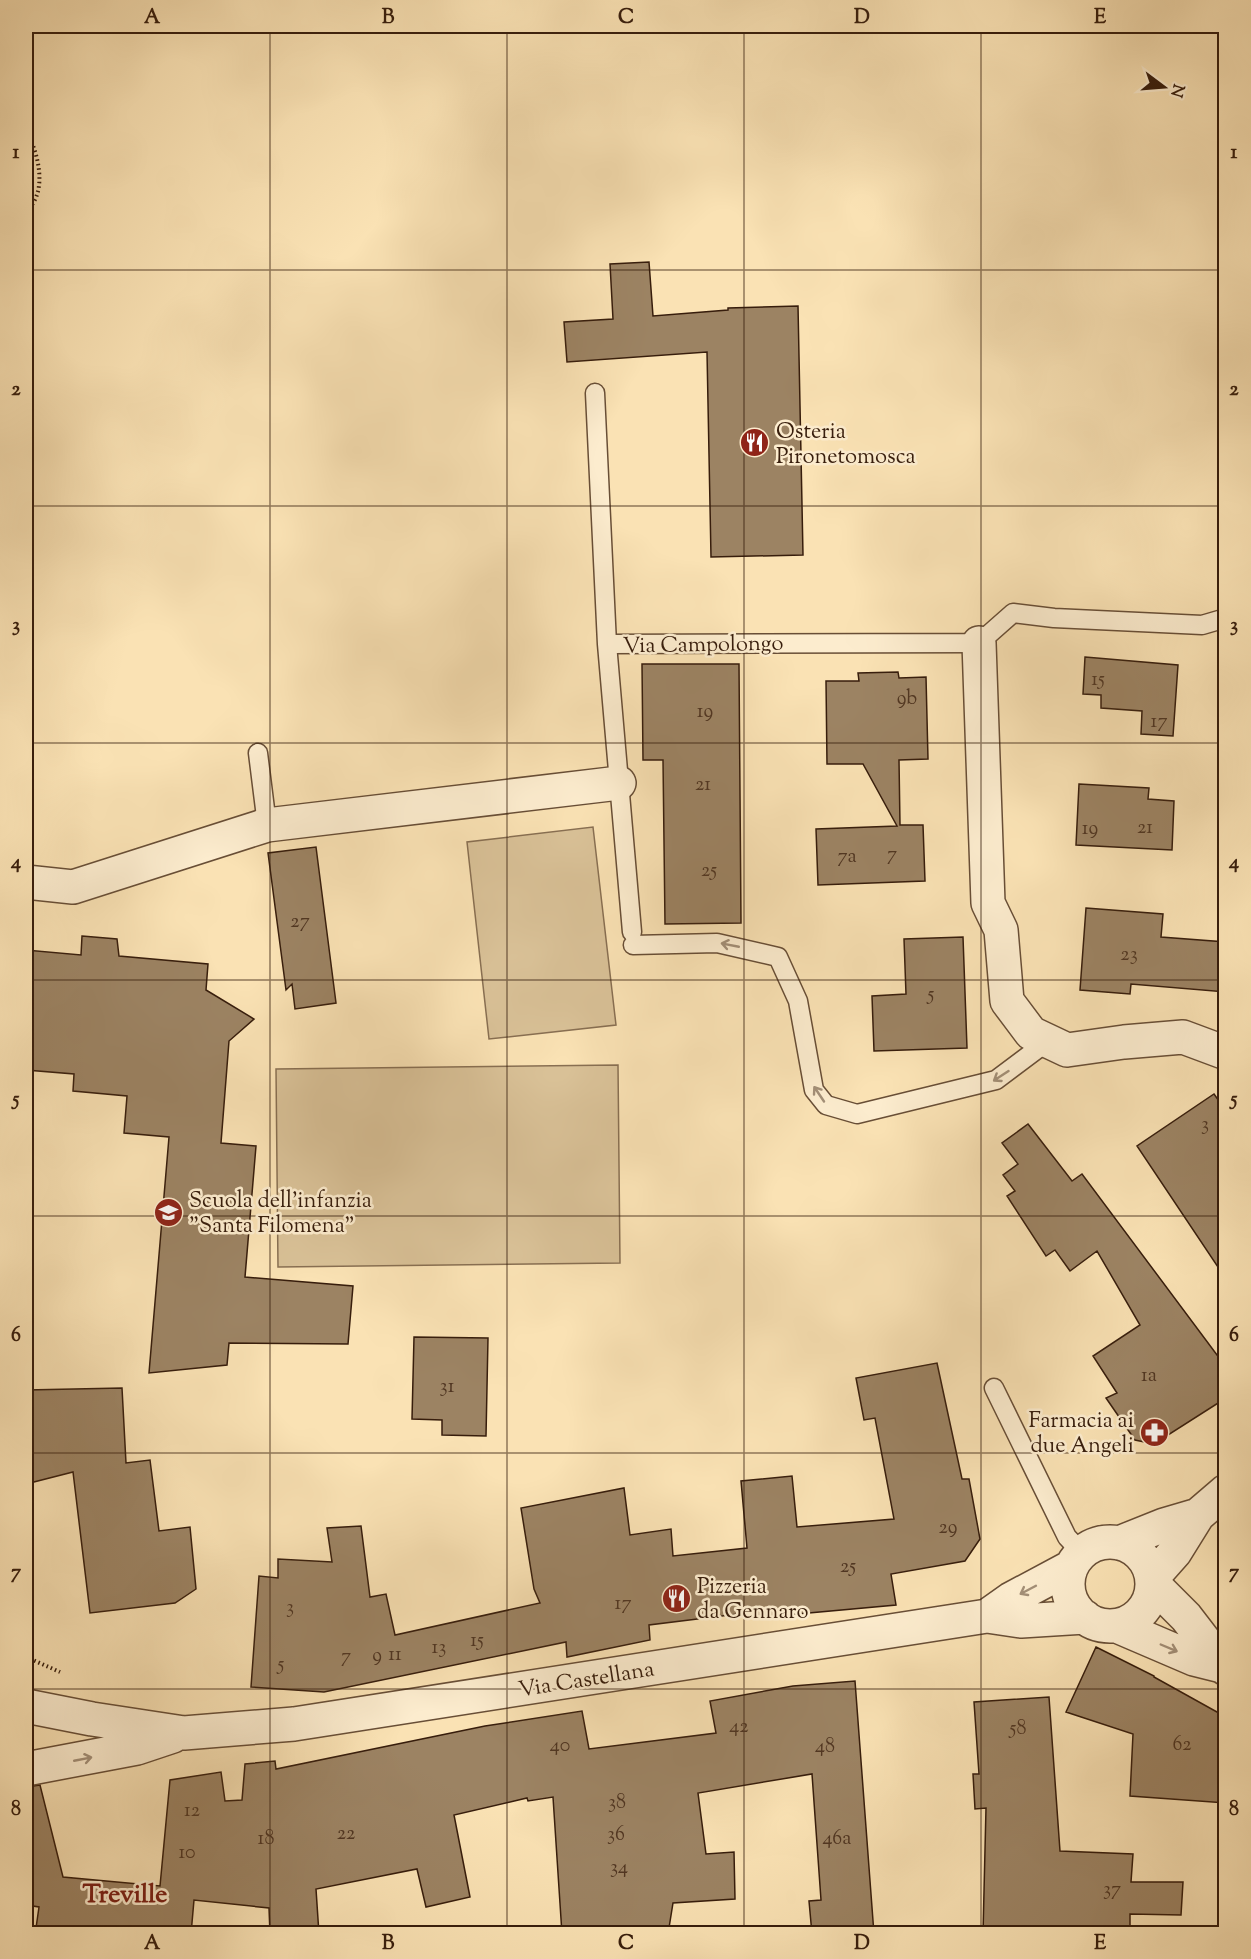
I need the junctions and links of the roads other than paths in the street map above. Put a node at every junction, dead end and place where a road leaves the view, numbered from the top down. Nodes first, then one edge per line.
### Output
1 (595, 393) dead end
2 (1226, 618) edge
3 (979, 643) junction
4 (607, 644) junction
5 (258, 753) dead end
6 (619, 783) junction
7 (267, 825) junction
8 (26, 882) edge
9 (1048, 1041) junction
10 (1226, 1053) edge
11 (994, 1388) dead end
12 (1226, 1491) edge
13 (1198, 1515) junction
14 (1119, 1543) junction
15 (1077, 1560) junction
16 (1153, 1581) junction
17 (987, 1616) junction
18 (1084, 1617) junction
19 (1117, 1626) junction
20 (1224, 1668) edge
21 (26, 1706) edge
22 (184, 1733) junction
23 (26, 1770) edge

1 - 4 lane
2 - 3 lane
3 - 4 lane, Via Campolongo
3 - 9 street
4 - 6 lane, Via Campolongo
5 - 7 lane
6 - 7 street
9 -> 6 lane, Via Campolongo
7 - 8 street
9 - 10 street
11 - 15 lane
12 - 13 street
13 - 14 street
13 - 16 street
14 - 15 street
14 - 16 street
15 -> 17 street, Via Castellana
15 - 18 street
16 - 19 street
16 - 20 street
17 - 18 street, Via Castellana
17 - 22 street, Via Castellana
18 - 19 street
19 -> 20 street
21 - 22 street
23 -> 22 street

